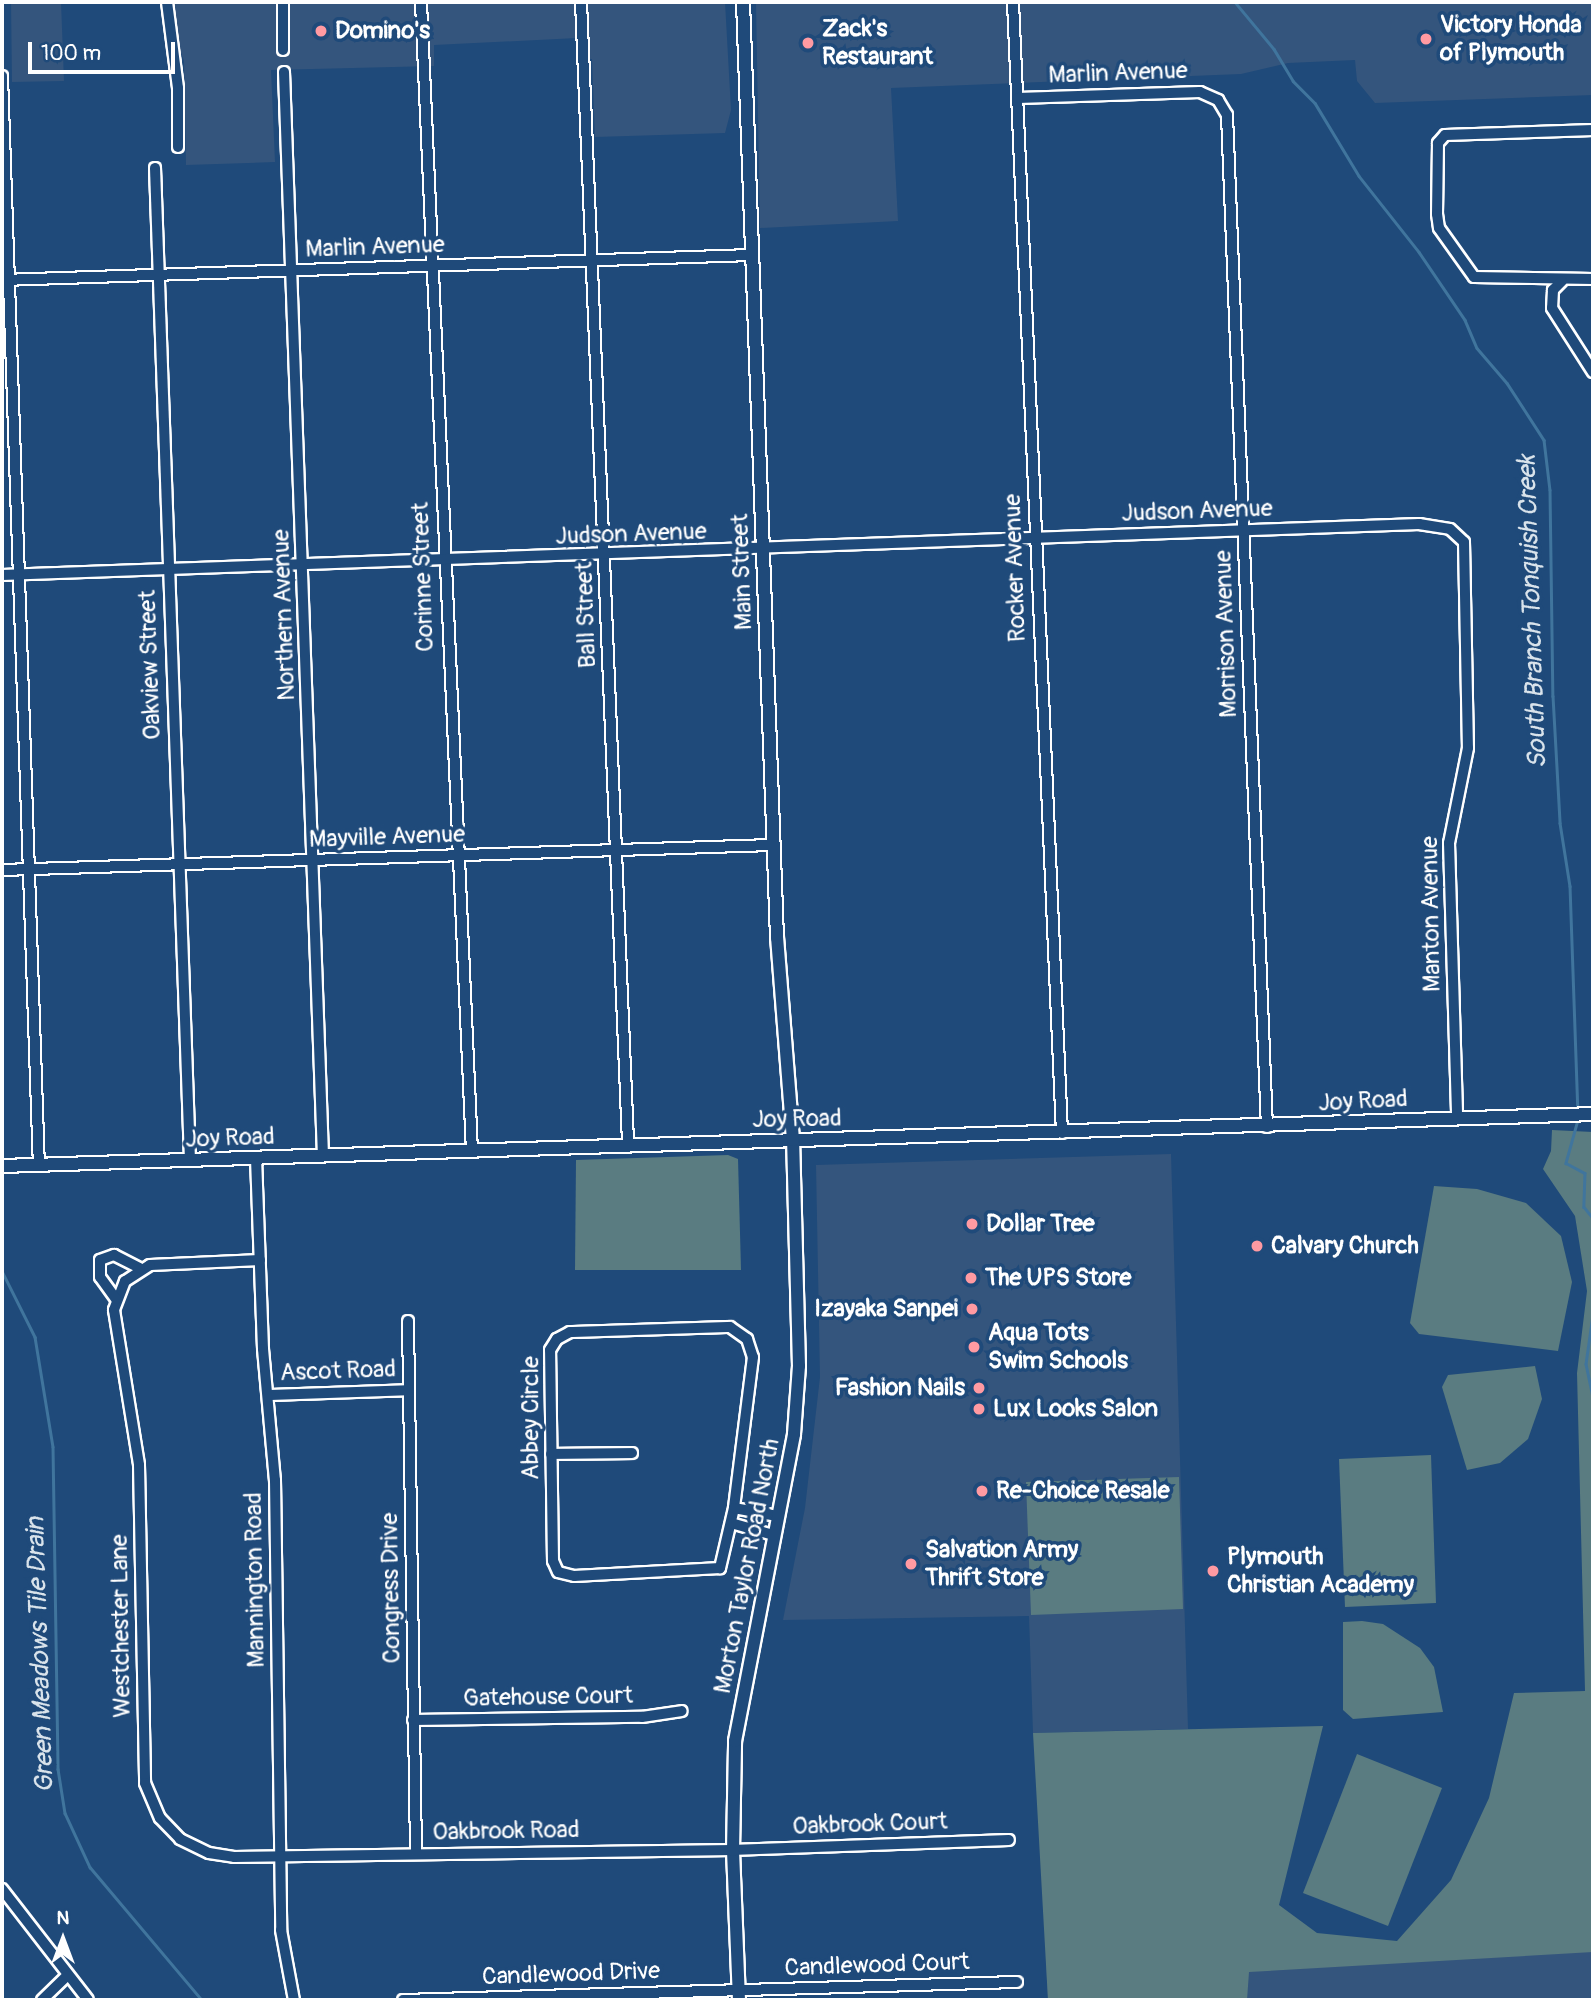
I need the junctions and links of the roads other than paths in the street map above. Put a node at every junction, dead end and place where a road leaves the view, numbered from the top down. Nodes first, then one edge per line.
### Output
1 (167, 2) edge
2 (283, 2) edge
3 (421, 2) edge
4 (581, 2) edge
5 (743, 2) edge
6 (1013, 2) edge
7 (283, 50) dead end
8 (284, 72) dead end
9 (2, 76) edge
10 (1017, 98) junction
11 (1219, 100) joint
12 (1593, 130) edge
13 (178, 147) dead end
14 (155, 168) dead end
15 (750, 255) junction
16 (592, 262) junction
17 (432, 266) junction
18 (292, 271) junction
19 (158, 276) junction
20 (1593, 279) edge
21 (5, 280) edge
22 (1562, 281) junction
23 (1593, 372) edge
24 (1242, 531) junction
25 (1035, 539) junction
26 (1464, 542) joint
27 (762, 550) junction
28 (605, 555) junction
29 (443, 561) junction
30 (303, 565) junction
31 (168, 570) junction
32 (20, 575) junction
33 (2, 576) edge
34 (774, 845) junction
35 (615, 851) junction
36 (456, 856) junction
37 (313, 860) junction
38 (178, 865) junction
39 (29, 869) junction
40 (2, 870) edge
41 (1584, 1114) edge
42 (1457, 1118) junction
43 (1267, 1127) junction
44 (1062, 1133) junction
45 (793, 1140) junction
46 (628, 1144) junction
47 (472, 1150) junction
48 (323, 1155) junction
49 (256, 1158) junction
50 (190, 1160) junction
51 (2, 1166) edge
52 (39, 1166) junction
53 (260, 1259) junction
54 (140, 1268) junction
55 (116, 1299) junction
56 (408, 1321) dead end
57 (409, 1390) junction
58 (268, 1395) junction
59 (632, 1453) dead end
60 (551, 1454) junction
61 (734, 1508) junction
62 (777, 1516) junction
63 (731, 1523) junction
64 (773, 1535) junction
65 (682, 1712) dead end
66 (413, 1720) junction
67 (1009, 1840) dead end
68 (733, 1850) junction
69 (416, 1853) junction
70 (280, 1856) junction
71 (2, 1889) edge
72 (67, 1976) junction
73 (1017, 1982) dead end
74 (739, 1995) edge
75 (42, 2000) edge
76 (88, 2000) edge
77 (294, 2000) edge
78 (404, 2000) edge

1 - 13 street
2 - 7 street
3 - 17 street, Corinne Street
4 - 16 street, Ball Street
5 - 15 street, Main Street
6 - 10 street, Rocker Avenue
8 - 18 street, Northern Avenue
9 - 21 street
10 - 11 street, Marlin Avenue
10 - 25 street, Rocker Avenue
11 - 24 street, Morrison Avenue
12 - 22 street
14 - 19 street, Oakview Street
15 - 16 street, Marlin Avenue
15 - 27 street, Main Street
16 - 17 street, Marlin Avenue
16 - 28 street, Ball Street
17 - 18 street, Marlin Avenue
17 - 29 street, Corinne Street
18 - 19 street, Marlin Avenue
18 - 30 street, Northern Avenue
19 - 21 street, Marlin Avenue
19 - 31 street, Oakview Street
20 - 22 street
21 - 32 street
22 - 23 street
24 - 25 street, Judson Avenue
24 - 26 street, Judson Avenue
24 - 43 street, Morrison Avenue
25 - 27 street, Judson Avenue
25 - 44 street, Rocker Avenue
26 - 42 street, Manton Avenue
27 - 28 street, Judson Avenue
27 - 34 street, Main Street
28 - 29 street, Judson Avenue
28 - 35 street, Ball Street
29 - 30 street, Judson Avenue
29 - 36 street, Corinne Street
30 - 31 street, Judson Avenue
30 - 37 street, Northern Avenue
31 - 32 street, Judson Avenue
31 - 38 street, Oakview Street
32 - 33 street, Judson Avenue
32 - 39 street
34 - 35 street, Mayville Avenue
34 - 45 street, Main Street
35 - 36 street, Mayville Avenue
35 - 46 street, Ball Street
36 - 37 street, Mayville Avenue
36 - 47 street, Corinne Street
37 - 38 street, Mayville Avenue
37 - 48 street, Northern Avenue
38 - 39 street, Mayville Avenue
38 - 50 street, Oakview Street
39 - 40 street, Mayville Avenue
39 - 52 street
41 - 42 street, Joy Road
42 - 43 street, Joy Road
43 - 44 street, Joy Road
44 - 45 street, Joy Road
45 - 46 street, Joy Road
45 - 62 street, Morton Taylor Road North
46 - 47 street, Joy Road
47 - 48 street, Joy Road
48 - 49 street, Joy Road
49 - 50 street, Joy Road
49 - 53 street, Mannington Road
50 - 52 street, Joy Road
51 - 52 street, Joy Road
53 - 54 street
53 - 58 street, Mannington Road
54 - 55 street
54 - 55 street
55 - 70 street, Westchester Lane
56 - 57 street, Congress Drive
57 - 58 street, Ascot Road
57 - 66 street, Congress Drive
58 - 70 street, Mannington Road
59 - 60 street
60 - 61 street, Abbey Circle
60 - 63 street, Abbey Circle
61 - 62 street
61 - 63 street, Abbey Circle
62 - 64 street, Morton Taylor Road North
63 - 64 street
64 - 68 street, Morton Taylor Road North
65 - 66 street, Gatehouse Court
66 - 69 street, Congress Drive
67 - 68 street, Oakbrook Court
68 - 69 street, Oakbrook Road
68 - 74 street, Morton Taylor Road North
69 - 70 street, Oakbrook Road
70 - 77 street, Mannington Road
71 - 72 street
72 - 75 street
72 - 76 street
73 - 74 street, Candlewood Court
74 - 78 street, Candlewood Drive

